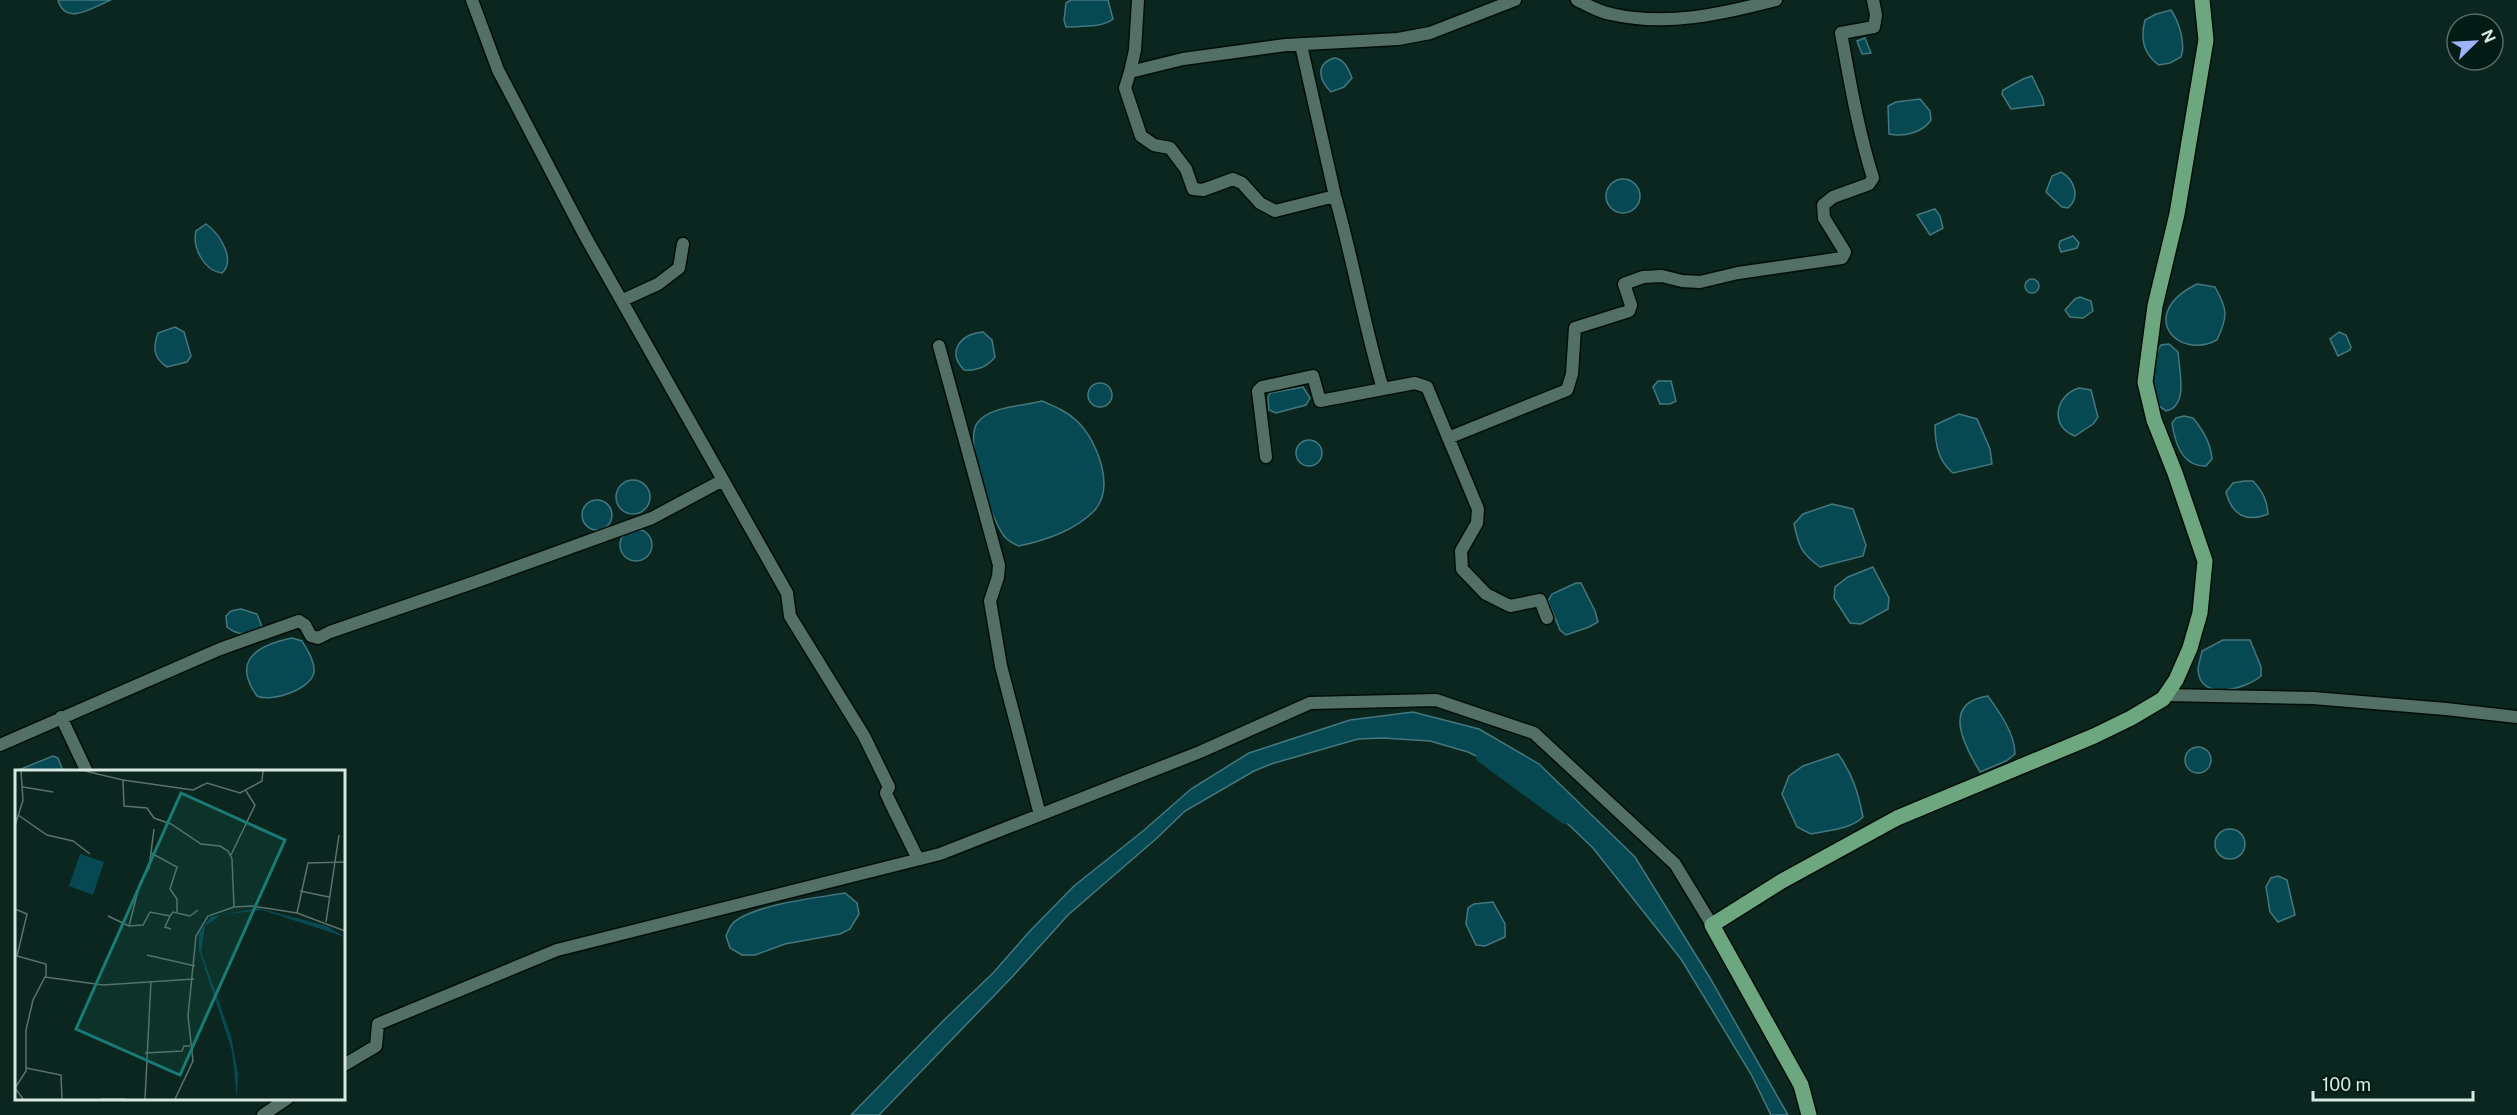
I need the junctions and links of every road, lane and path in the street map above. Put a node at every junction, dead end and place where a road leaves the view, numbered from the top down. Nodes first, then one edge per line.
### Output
1 (472, 0) edge
2 (1138, 0) edge
3 (1515, 0) edge
4 (1577, 0) edge
5 (1776, 0) edge
6 (1873, 0) edge
7 (2202, 0) edge
8 (1301, 45) junction
9 (1130, 72) junction
10 (1335, 196) junction
11 (683, 244) dead end
12 (623, 300) junction
13 (939, 346) dead end
14 (1383, 389) junction
15 (1448, 438) junction
16 (1266, 457) dead end
17 (723, 480) junction
18 (1547, 618) dead end
19 (2165, 695) junction
20 (61, 717) junction
21 (2517, 717) edge
22 (0, 746) edge
23 (87, 770) edge
24 (1040, 815) junction
25 (918, 859) junction
26 (1712, 925) junction
27 (345, 1064) edge
28 (285, 1100) edge
29 (263, 1115) edge
30 (1809, 1115) edge

1 - 12 street
2 - 9 street
3 - 8 street
4 - 5 street
6 - 15 street
7 - 19 main road
8 - 9 street
8 - 10 street
9 - 10 street
10 - 14 street
11 - 12 street
12 - 17 street
13 - 24 street
14 - 15 street
14 - 16 street
15 - 18 street
17 - 20 street
17 - 25 street
19 - 21 street
19 - 26 main road
20 - 22 street
20 - 23 street
24 - 25 street
24 - 26 street
25 - 27 street
26 - 30 main road
28 - 29 street

